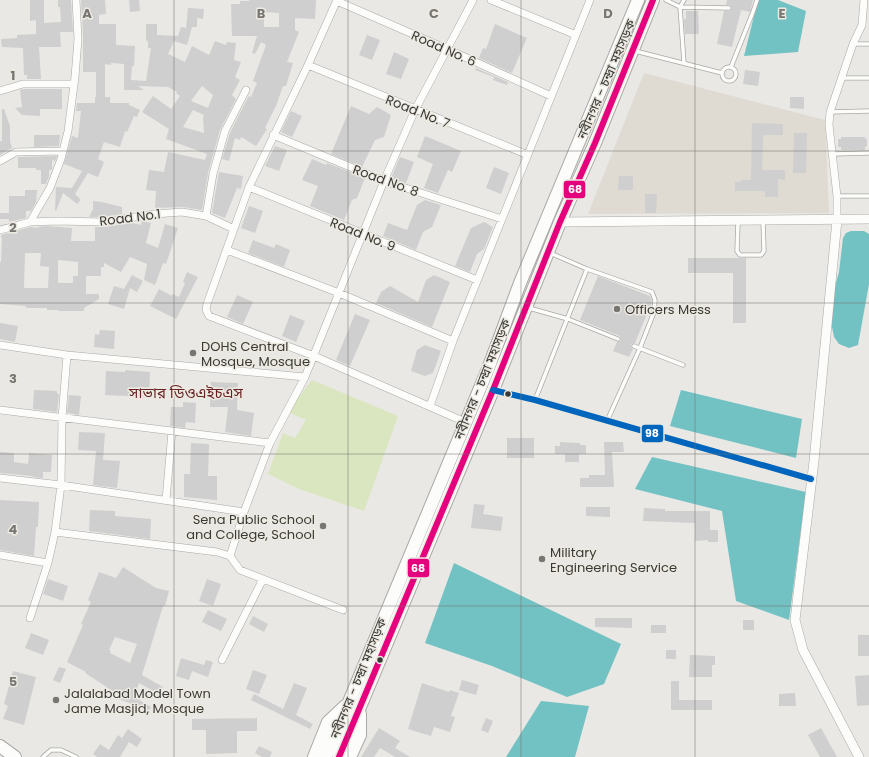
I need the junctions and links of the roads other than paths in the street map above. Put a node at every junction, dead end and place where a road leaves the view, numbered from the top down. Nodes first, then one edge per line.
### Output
1 (76, 0) edge
2 (473, 0) edge
3 (491, 0) edge
4 (590, 0) edge
5 (638, 0) edge
6 (654, 0) edge
7 (666, 0) edge
8 (684, 0) edge
9 (757, 0) edge
10 (337, 1) edge
11 (866, 2) edge
12 (680, 7) junction
13 (729, 8) dead end
14 (576, 35) junction
15 (853, 44) junction
16 (869, 44) edge
17 (448, 49) junction
18 (634, 51) junction
19 (684, 63) junction
20 (308, 66) junction
21 (731, 67) junction
22 (722, 73) junction
23 (842, 78) junction
24 (869, 78) edge
25 (74, 84) junction
26 (246, 90) dead end
27 (0, 92) edge
28 (551, 96) junction
29 (415, 110) junction
30 (869, 111) edge
31 (830, 112) junction
32 (274, 135) junction
33 (62, 151) junction
34 (869, 153) edge
35 (832, 154) junction
36 (528, 155) junction
37 (0, 160) edge
38 (384, 181) junction
39 (249, 187) junction
40 (837, 196) junction
41 (869, 196) edge
42 (206, 216) junction
43 (502, 219) junction
44 (837, 220) junction
45 (869, 220) edge
46 (738, 221) junction
47 (763, 221) junction
48 (30, 222) junction
49 (560, 222) junction
50 (234, 229) junction
51 (0, 230) edge
52 (362, 233) junction
53 (227, 250) junction
54 (549, 252) junction
55 (587, 269) junction
56 (477, 280) junction
57 (339, 293) junction
58 (527, 307) junction
59 (568, 319) junction
60 (618, 339) dead end
61 (453, 341) junction
62 (0, 345) edge
63 (634, 346) dead end
64 (640, 348) junction
65 (68, 355) junction
66 (314, 356) junction
67 (684, 365) dead end
68 (306, 377) junction
69 (493, 390) junction
70 (535, 400) junction
71 (430, 406) junction
72 (0, 410) edge
73 (62, 418) junction
74 (607, 421) junction
75 (465, 422) junction
76 (172, 431) junction
77 (270, 443) junction
78 (0, 478) edge
79 (811, 479) junction
80 (61, 485) junction
81 (166, 500) junction
82 (244, 512) junction
83 (55, 532) junction
84 (0, 555) edge
85 (230, 556) junction
86 (48, 563) junction
87 (263, 579) junction
88 (343, 610) dead end
89 (30, 618) dead end
90 (222, 660) dead end
91 (348, 704) junction
92 (360, 709) junction
93 (317, 736) dead end
94 (0, 746) edge
95 (15, 757) edge
96 (43, 757) edge
97 (76, 757) edge
98 (314, 757) edge
99 (326, 757) edge
100 (339, 757) edge
101 (350, 757) edge
102 (859, 757) edge

1 - 25 street
2 - 17 street
3 - 14 street
4 - 14 street
5 - 75 highway, নবীনগর - চন্দ্রা মহাসড়ক
6 - 18 highway, নবীনগর - চন্দ্রা মহাসড়ক
7 - 12 lane
8 - 12 lane
9 - 21 lane
10 - 17 street, Road No. 6
10 - 20 street
11 - 15 street
12 - 13 lane
12 - 19 lane
14 - 28 street
15 - 16 lane
15 - 23 street
17 - 28 street, Road No. 6
17 - 29 street
18 - 19 lane
18 - 49 highway, নবীনগর - চন্দ্রা মহাসড়ক
19 - 22 lane
20 - 29 street, Road No. 7
20 - 32 street
21 - 22 lane
21 - 22 lane
23 - 24 lane
23 - 31 street
25 - 27 street
25 - 33 street
26 - 42 street
28 - 36 street
29 - 36 street, Road No. 7
29 - 38 street
30 - 31 lane
31 - 35 street
32 - 38 street, Road No. 8
32 - 39 street
33 - 37 street
33 - 48 street
34 - 35 lane
35 - 40 street
36 - 43 street
38 - 43 street, Road No. 8
38 - 52 street
39 - 50 street
39 - 52 street, Road No. 9
40 - 41 lane
40 - 44 street
42 - 48 street, Road No.1
42 - 50 street, Road No.1
43 - 56 street
44 - 45 street
44 - 47 street
44 - 79 street
46 - 47 street
46 - 47 lane
46 - 49 street
48 - 51 street, Road No.1
49 - 54 highway, নবীনগর - চন্দ্রা মহাসড়ক
50 - 53 street
52 - 56 street, Road No. 9
52 - 57 street
53 - 57 street
53 - 66 street
54 - 55 lane
54 - 58 highway, নবীনগর - চন্দ্রা মহাসড়ক
55 - 59 lane
55 - 64 lane
56 - 61 street
57 - 61 street
57 - 66 street
58 - 59 lane
58 - 69 highway, নবীনগর - চন্দ্রা মহাসড়ক
59 - 60 lane
59 - 70 lane
61 - 71 street
62 - 65 street
63 - 64 lane
64 - 67 lane
64 - 74 lane
65 - 68 street
65 - 73 street
66 - 68 street
66 - 71 street
68 - 77 street
69 - 70 street
69 - 92 highway, নবীনগর - চন্দ্রা মহাসড়ক
70 - 74 street
71 - 75 street
72 - 73 street
73 - 76 street
73 - 80 street
74 - 79 street
75 - 91 highway, নবীনগর - চন্দ্রা মহাসড়ক
76 - 77 street
76 - 81 street
77 - 82 street
78 - 80 street
79 - 102 street
80 - 81 street
80 - 83 street
81 - 82 street
82 - 85 street
83 - 85 street
83 - 86 street
84 - 86 street
85 - 87 street
86 - 89 street
87 - 88 street
87 - 90 street
91 - 93 lane
91 - 98 highway
91 - 99 highway, নবীনগর - চন্দ্রা মহাসড়ক
92 - 100 highway, নবীনগর - চন্দ্রা মহাসড়ক
92 - 101 highway
94 - 95 highway
96 - 97 lane

